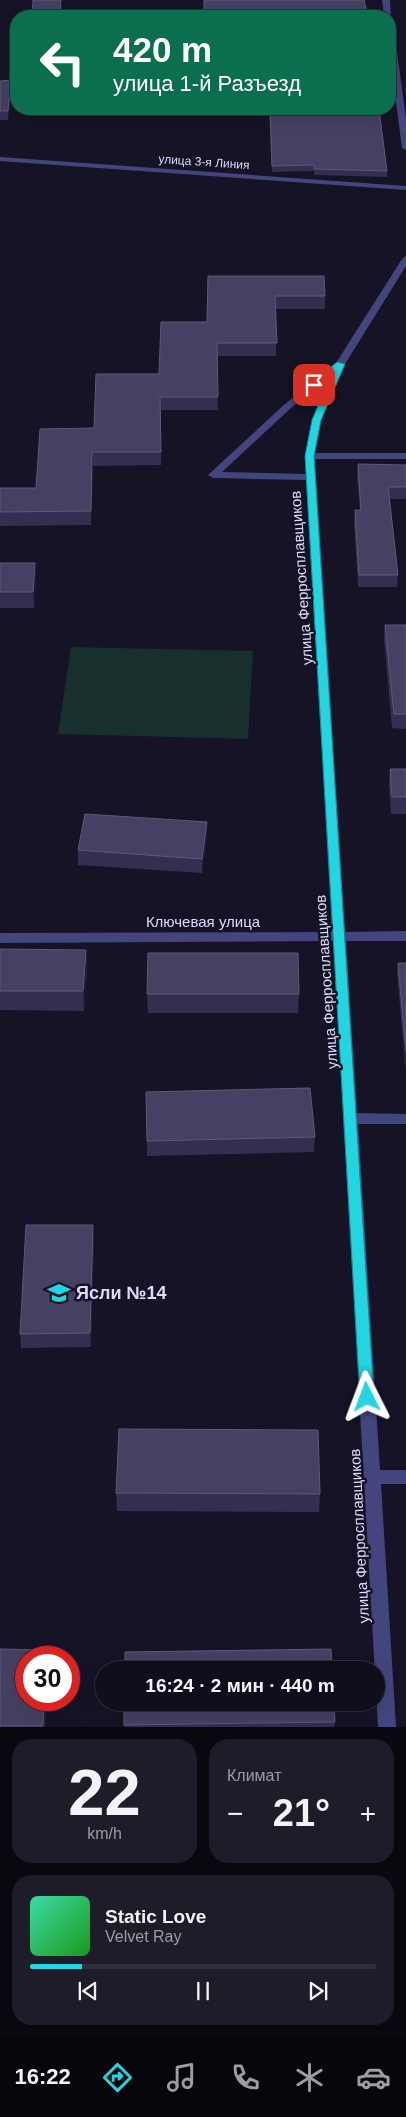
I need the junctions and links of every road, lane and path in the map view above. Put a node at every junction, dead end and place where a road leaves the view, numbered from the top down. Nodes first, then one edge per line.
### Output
1 (396, 74) edge
2 (406, 148) edge
3 (0, 159) edge
4 (406, 188) edge
5 (406, 259) edge
6 (340, 364) junction
7 (310, 456) junction
8 (406, 456) edge
9 (311, 478) junction
10 (339, 936) junction
11 (406, 936) edge
12 (0, 938) edge
13 (350, 1118) junction
14 (406, 1118) edge
15 (372, 1477) junction
16 (406, 1477) edge
17 (387, 1727) edge

1 - 2 street
3 - 4 street, улица 3-я Линия
5 - 6 street, улица Ферросплавщиков
6 - 7 street, улица Ферросплавщиков
6 - 9 street
7 - 8 street
7 - 9 street, улица Ферросплавщиков
9 - 10 street, улица Ферросплавщиков
10 - 11 street, Ключевая улица
10 - 12 street, Ключевая улица
10 - 13 street, улица Ферросплавщиков
13 - 14 street
13 - 15 street, улица Ферросплавщиков
15 - 16 street
15 - 17 street, улица Ферросплавщиков

